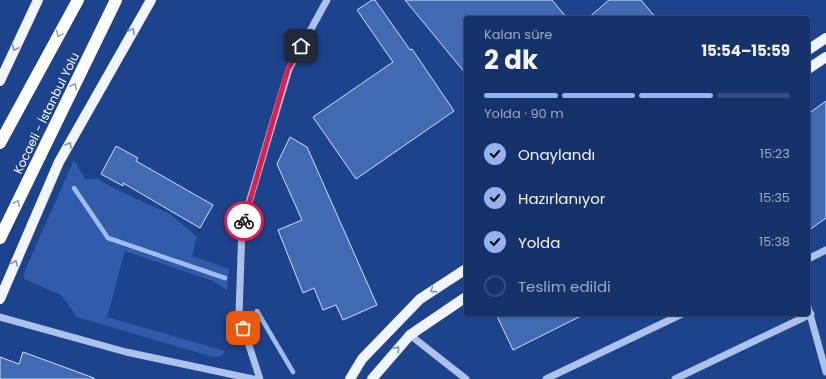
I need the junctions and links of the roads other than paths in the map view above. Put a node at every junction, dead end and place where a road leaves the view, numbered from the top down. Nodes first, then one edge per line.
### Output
1 (38, 0) edge
2 (78, 0) edge
3 (116, 0) edge
4 (151, 0) edge
5 (327, 0) edge
6 (826, 38) edge
7 (810, 49) edge
8 (826, 57) edge
9 (810, 68) edge
10 (0, 81) edge
11 (0, 144) edge
12 (0, 238) edge
13 (826, 250) edge
14 (810, 257) edge
15 (464, 270) edge
16 (464, 298) edge
17 (0, 299) edge
18 (811, 314) edge
19 (678, 316) edge
20 (807, 316) edge
21 (0, 317) edge
22 (410, 335) junction
23 (823, 345) edge
24 (826, 372) edge
25 (253, 379) edge
26 (260, 379) edge
27 (350, 379) edge
28 (372, 379) edge
29 (466, 379) edge
30 (546, 379) edge
31 (675, 379) edge

1 -> 10 main road
2 -> 11 highway
12 -> 3 highway, Kocaeli - İstanbul Yolu
17 -> 4 main road
5 - 26 street
6 - 7 main road
8 - 9 main road
13 - 14 street
15 -> 27 main road
16 - 22 main road
18 - 23 street
19 - 30 street
20 - 31 street
21 - 25 street
28 -> 22 main road
22 - 29 street
23 - 24 street

